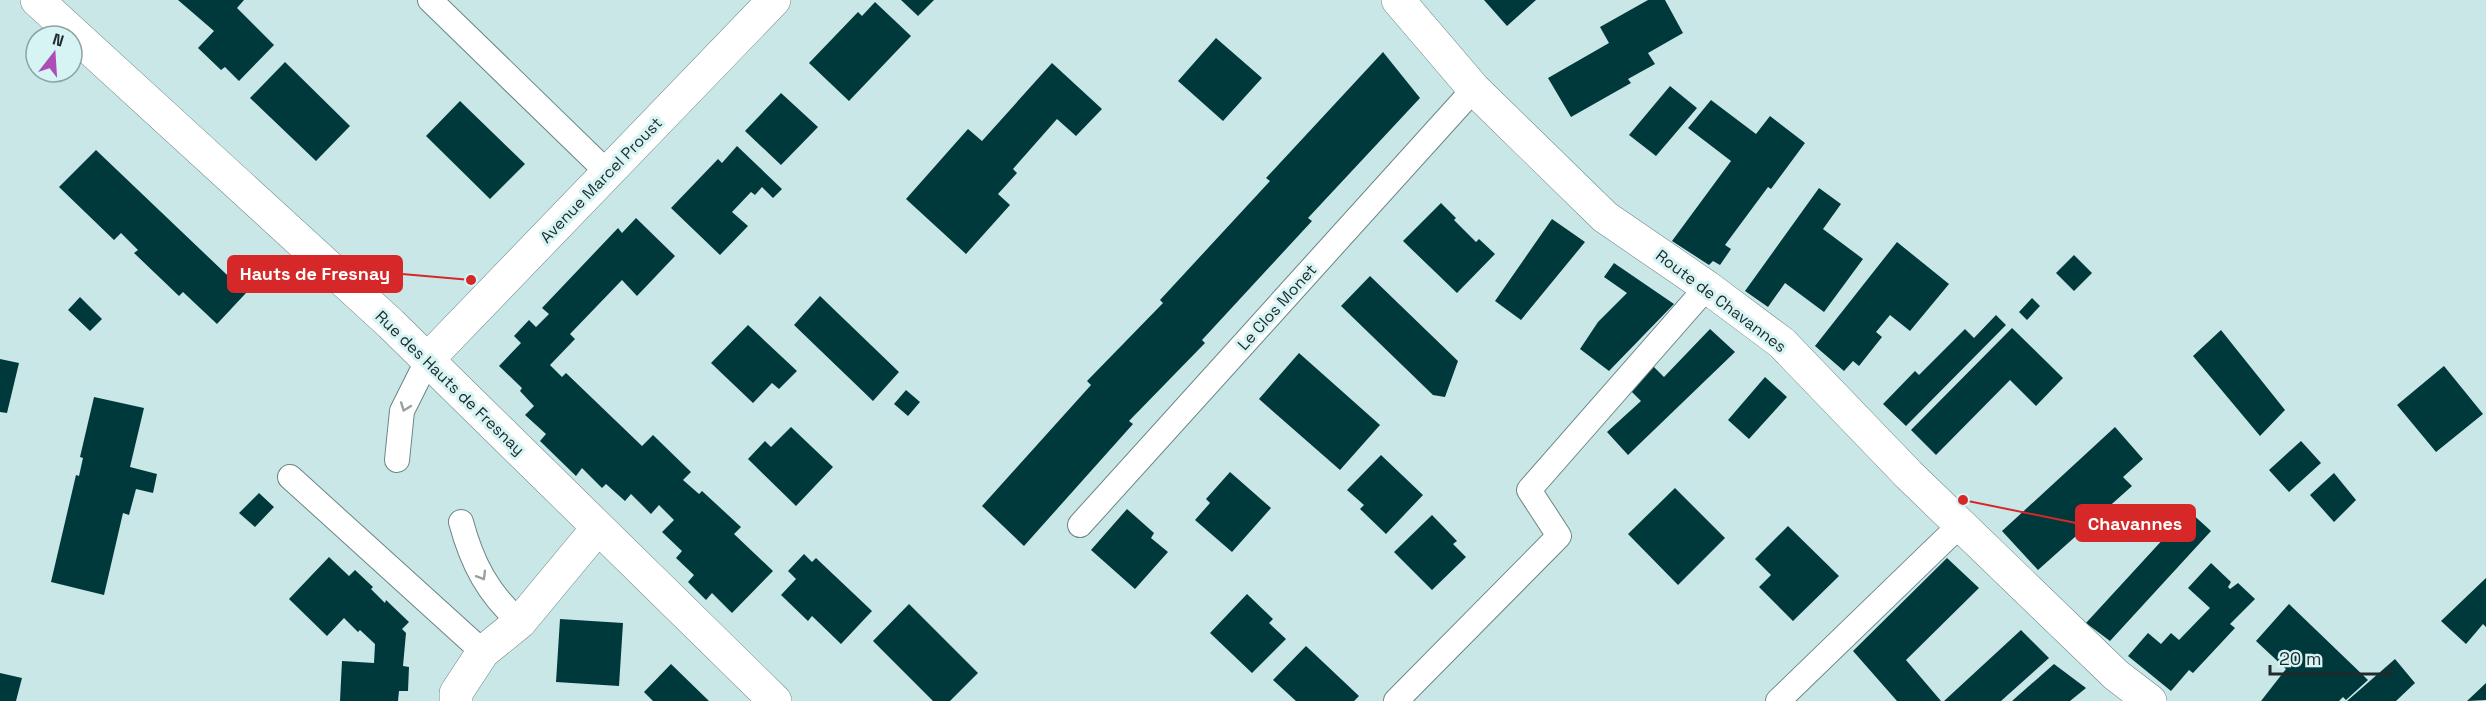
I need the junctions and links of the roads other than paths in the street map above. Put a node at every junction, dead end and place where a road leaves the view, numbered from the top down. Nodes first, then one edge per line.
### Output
1 (37, 0) edge
2 (430, 0) edge
3 (774, 0) edge
4 (1398, 0) edge
5 (1474, 89) junction
6 (609, 173) junction
7 (1707, 287) junction
8 (428, 359) junction
9 (397, 460) dead end
10 (290, 477) dead end
11 (461, 522) dead end
12 (1961, 524) junction
13 (1080, 525) dead end
14 (597, 529) junction
15 (520, 622) junction
16 (483, 652) junction
17 (456, 701) edge
18 (775, 701) edge
19 (1396, 701) edge
20 (1778, 701) edge
21 (2150, 701) edge

1 - 8 street, Rue des Hauts de Fresnay
2 - 6 lane
3 - 6 street, Avenue Marcel Proust
4 - 5 street, Route de Chavannes
5 - 7 street, Route de Chavannes
5 - 13 lane, Le Clos Monet
6 - 8 street, Avenue Marcel Proust
7 - 12 street, Route de Chavannes
7 - 19 lane
8 -> 9 lane
8 - 14 street, Rue des Hauts de Fresnay
10 - 16 lane
11 -> 15 lane
12 - 20 lane
12 - 21 street, Route de Chavannes
14 - 15 street
14 - 18 street, Rue des Hauts de Fresnay
15 - 16 street
16 - 17 street

